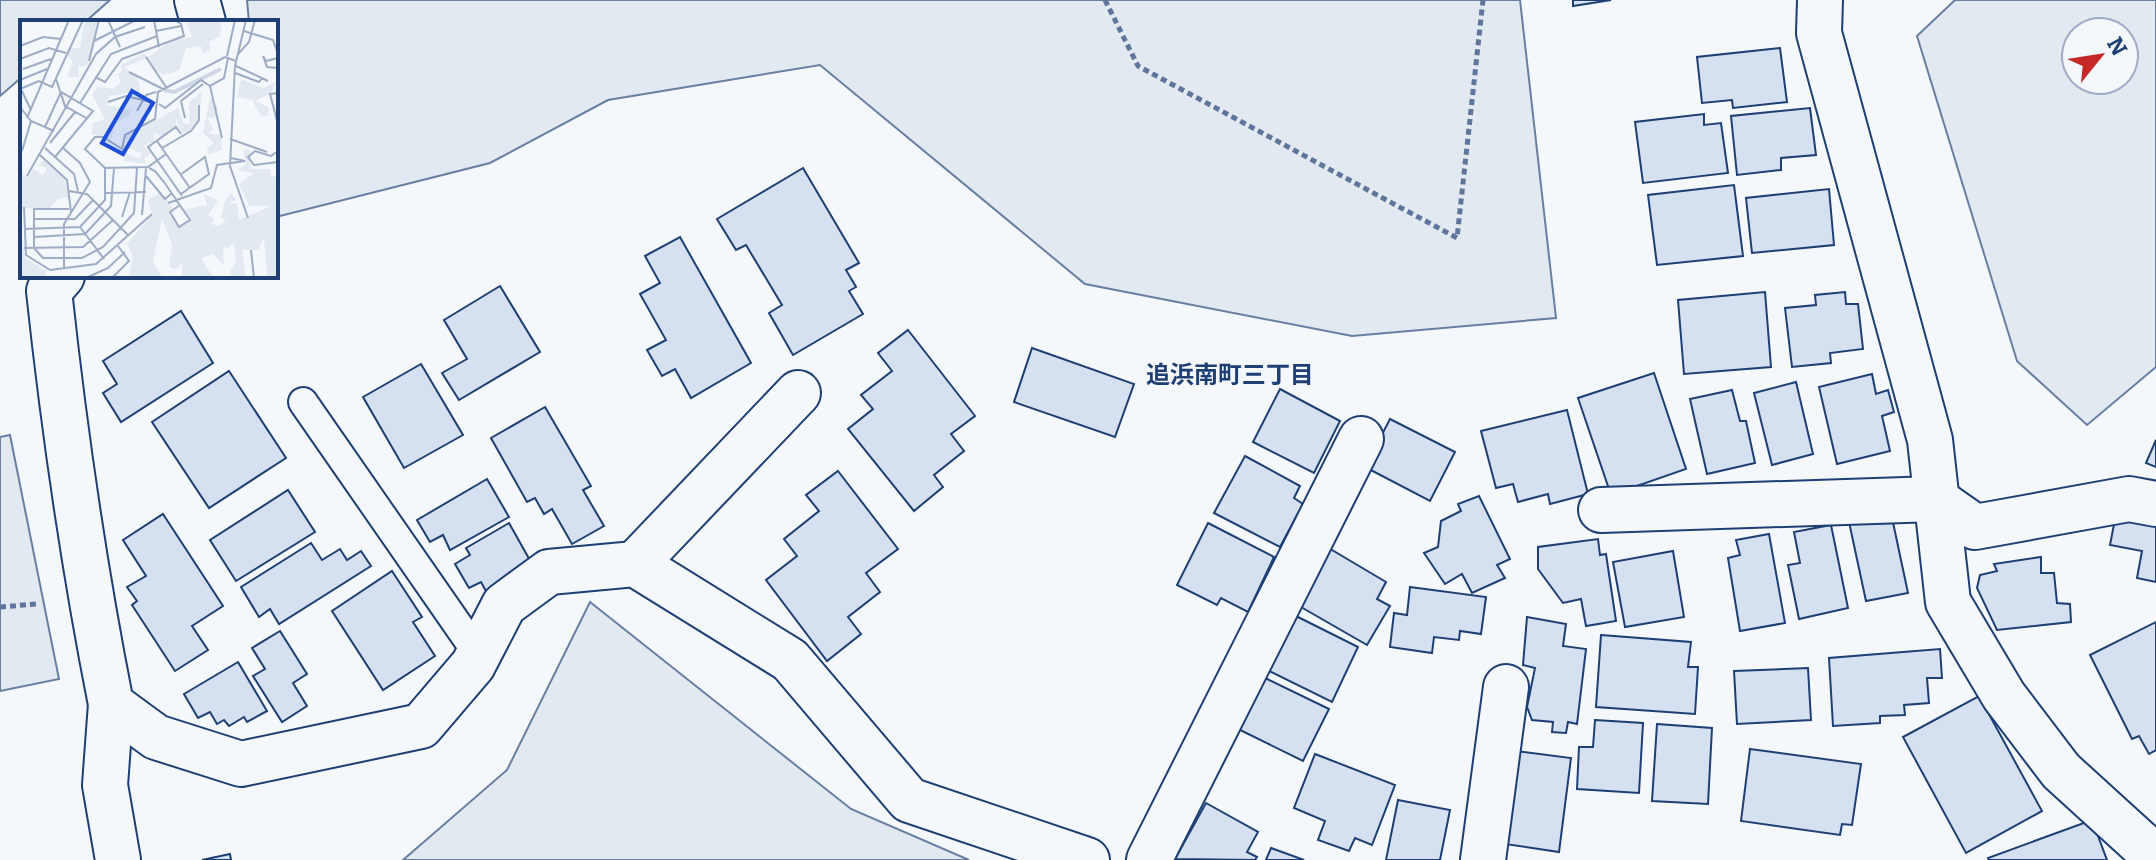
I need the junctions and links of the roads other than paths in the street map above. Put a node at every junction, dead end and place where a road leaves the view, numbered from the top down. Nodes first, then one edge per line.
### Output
1 (197, 0) edge
2 (1820, 0) edge
3 (202, 20) edge
4 (60, 278) edge
5 (798, 393) dead end
6 (303, 402) dead end
7 (1361, 439) dead end
8 (1935, 499) junction
9 (2156, 504) edge
10 (1601, 510) dead end
11 (635, 564) junction
12 (478, 654) junction
13 (1506, 687) dead end
14 (111, 704) junction
15 (118, 860) edge
16 (1087, 860) edge
17 (1149, 860) edge
18 (1483, 860) edge
19 (2154, 860) edge

1 - 3 street
2 - 8 street
4 - 14 street
5 - 11 street
6 - 12 lane
7 - 17 street
8 - 9 street
8 - 10 street
8 - 19 street
11 - 12 street
11 - 16 street
12 - 14 street
13 - 18 street
14 - 15 street

